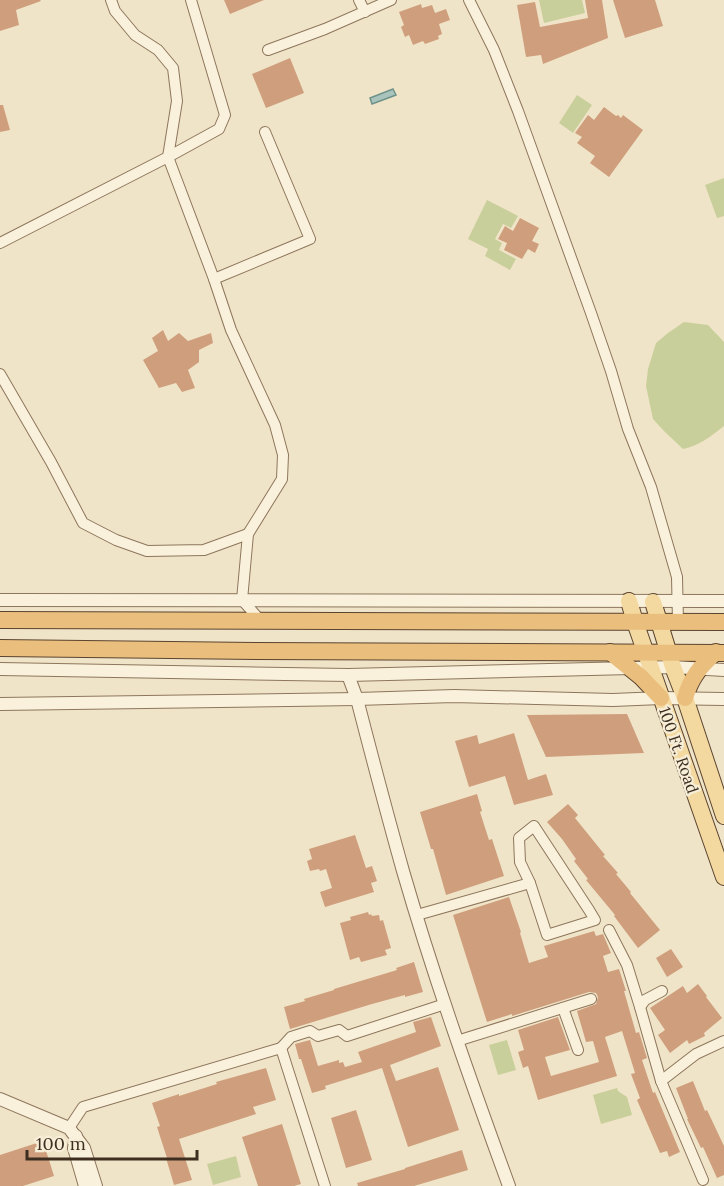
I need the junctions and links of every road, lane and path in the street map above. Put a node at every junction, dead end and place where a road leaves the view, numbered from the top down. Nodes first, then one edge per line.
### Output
1 (111, 0) edge
2 (191, 0) edge
3 (359, 0) edge
4 (391, 0) edge
5 (469, 0) edge
6 (365, 12) junction
7 (268, 50) dead end
8 (265, 132) dead end
9 (168, 156) junction
10 (0, 243) edge
11 (214, 279) junction
12 (0, 374) edge
13 (248, 534) junction
14 (0, 600) edge
15 (242, 600) junction
16 (530, 600) junction
17 (629, 601) junction
18 (724, 601) edge
19 (653, 602) junction
20 (678, 602) junction
21 (0, 620) edge
22 (260, 620) junction
23 (529, 622) junction
24 (635, 622) junction
25 (659, 622) junction
26 (678, 622) junction
27 (724, 622) edge
28 (0, 648) edge
29 (610, 652) junction
30 (720, 652) edge
31 (648, 660) junction
32 (671, 660) junction
33 (630, 668) junction
34 (699, 668) junction
35 (0, 669) edge
36 (724, 670) edge
37 (348, 675) junction
38 (661, 698) junction
39 (685, 698) junction
40 (357, 699) junction
41 (724, 699) edge
42 (0, 704) edge
43 (724, 816) edge
44 (724, 878) edge
45 (530, 883) junction
46 (417, 915) junction
47 (609, 930) dead end
48 (662, 991) dead end
49 (591, 999) dead end
50 (445, 1004) junction
51 (640, 1007) junction
52 (564, 1008) junction
53 (457, 1041) junction
54 (724, 1041) edge
55 (281, 1048) junction
56 (578, 1050) dead end
57 (661, 1081) junction
58 (0, 1100) edge
59 (72, 1132) junction
60 (703, 1180) dead end
61 (86, 1186) edge
62 (96, 1186) edge
63 (325, 1186) edge
64 (509, 1186) edge

1 - 9 street
2 - 9 street
3 - 6 street
4 - 6 street
5 - 20 street
6 - 7 street
8 - 11 street
9 - 10 street
9 - 11 street
11 - 13 street
12 - 13 street
13 - 15 street
14 - 15 street
15 - 16 street
15 - 22 street
16 - 17 street
16 - 23 street
17 - 19 street
17 - 24 main road, 100 Ft. Road
18 - 20 street
19 - 20 street
19 - 25 main road, 100 Ft. Road
20 - 26 street
21 - 22 highway
22 - 23 highway
23 - 24 highway
24 - 25 highway
24 - 31 main road, 100 Ft. Road
25 - 26 highway
25 - 32 main road, 100 Ft. Road
26 - 27 highway
28 - 29 highway
29 - 31 highway
29 - 33 highway
30 - 32 highway
30 - 34 highway
31 - 32 highway
31 - 33 street
31 - 38 main road, 100 Ft. Road
32 - 34 street
32 - 39 main road, 100 Ft. Road
33 - 37 street
33 - 38 highway
34 - 36 street
34 - 39 highway
35 - 37 street
37 - 40 street
38 - 39 street
38 - 40 street
38 - 44 main road, 100 Ft. Road
39 - 41 street
39 - 43 main road, 100 Ft. Road
40 - 42 street
40 - 46 street
45 - 45 street
45 - 46 street
46 - 50 street
47 - 51 street
48 - 51 street
49 - 52 street
50 - 53 street
50 - 55 street
51 - 57 street
52 - 53 street
52 - 56 street
53 - 64 street
54 - 57 street
55 - 59 street
55 - 63 street
57 - 60 street
58 - 59 street
59 - 61 street
59 - 62 street

